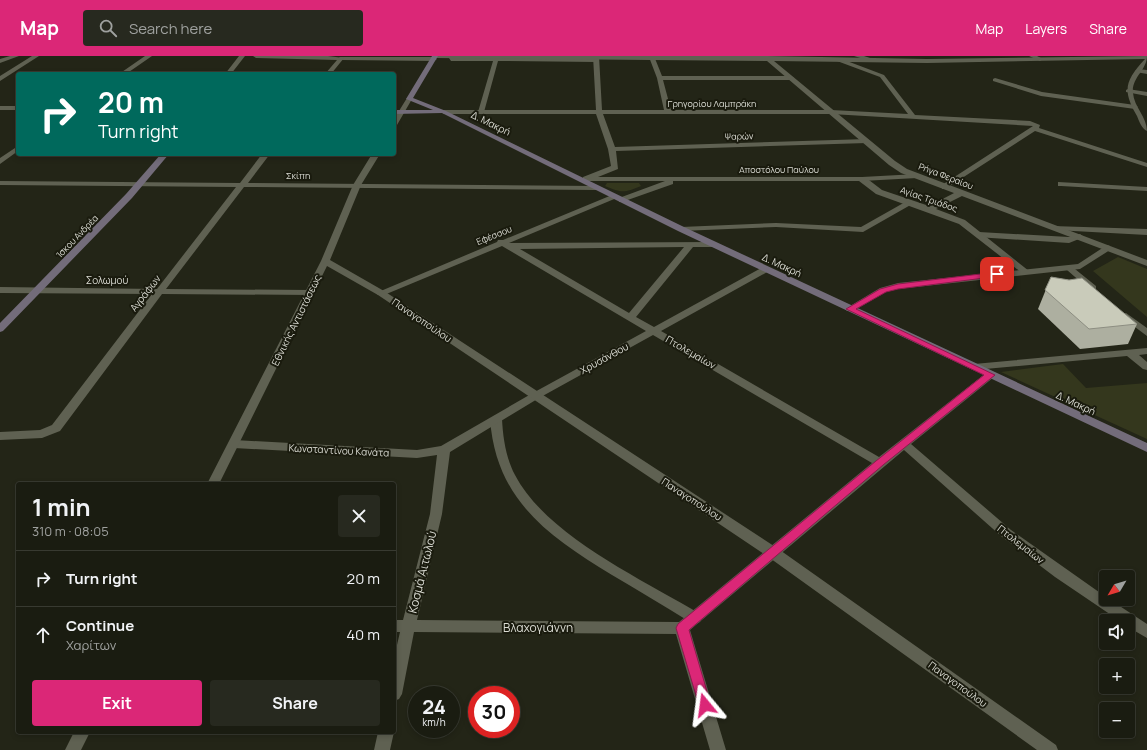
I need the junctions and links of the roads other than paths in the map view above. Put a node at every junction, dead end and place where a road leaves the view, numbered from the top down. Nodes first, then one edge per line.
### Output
1 (16, 56) edge
2 (36, 56) edge
3 (149, 56) edge
4 (242, 56) edge
5 (256, 56) edge
6 (510, 56) edge
7 (539, 56) edge
8 (542, 56) edge
9 (857, 56) edge
10 (1032, 56) edge
11 (327, 57) edge
12 (434, 57) edge
13 (652, 57) junction
14 (766, 57) edge
15 (1083, 57) edge
16 (1147, 57) edge
17 (341, 58) junction
18 (596, 58) edge
19 (451, 59) dead end
20 (496, 59) junction
21 (1040, 59) junction
22 (839, 60) junction
23 (873, 60) junction
24 (1147, 60) edge
25 (0, 62) edge
26 (1138, 71) junction
27 (125, 72) edge
28 (230, 72) edge
29 (330, 72) edge
30 (1147, 72) edge
31 (660, 78) junction
32 (791, 78) junction
33 (0, 79) edge
34 (995, 80) dead end
35 (1128, 91) junction
36 (1147, 94) edge
37 (409, 99) junction
38 (1135, 107) junction
39 (0, 108) edge
40 (16, 108) edge
41 (396, 112) edge
42 (402, 112) junction
43 (444, 112) junction
44 (481, 112) junction
45 (668, 112) junction
46 (832, 112) junction
47 (599, 113) junction
48 (913, 117) junction
49 (396, 122) edge
50 (1032, 126) junction
51 (1147, 130) edge
52 (867, 141) junction
53 (612, 149) junction
54 (16, 150) edge
55 (163, 156) edge
56 (264, 156) edge
57 (375, 156) edge
58 (0, 162) edge
59 (1147, 165) edge
60 (615, 167) junction
61 (917, 176) junction
62 (583, 179) junction
63 (862, 179) junction
64 (641, 180) junction
65 (675, 180) junction
66 (0, 183) edge
67 (140, 184) junction
68 (243, 184) junction
69 (1061, 184) dead end
70 (357, 185) junction
71 (945, 187) junction
72 (596, 188) junction
73 (1147, 189) edge
74 (961, 193) junction
75 (618, 199) junction
76 (910, 203) junction
77 (930, 209) junction
78 (1055, 228) junction
79 (681, 230) junction
80 (1147, 232) edge
81 (979, 235) junction
82 (1080, 237) junction
83 (505, 244) junction
84 (712, 244) junction
85 (690, 245) junction
86 (1107, 248) junction
87 (325, 261) junction
88 (1147, 263) edge
89 (1070, 268) junction
90 (766, 269) junction
91 (1025, 271) junction
92 (0, 290) edge
93 (36, 291) junction
94 (160, 292) junction
95 (309, 293) junction
96 (381, 293) junction
97 (1099, 293) edge
98 (1117, 308) edge
99 (850, 309) junction
100 (631, 317) junction
101 (0, 329) edge
102 (653, 330) junction
103 (1147, 333) edge
104 (1147, 351) edge
105 (1130, 353) junction
106 (1147, 367) edge
107 (974, 368) junction
108 (990, 375) junction
109 (535, 396) junction
110 (496, 419) junction
111 (0, 436) edge
112 (234, 444) junction
113 (904, 444) junction
114 (1147, 448) edge
115 (444, 450) junction
116 (880, 463) junction
117 (214, 482) edge
118 (772, 552) junction
119 (695, 618) junction
120 (401, 626) edge
121 (682, 628) junction
122 (1147, 632) edge
123 (396, 675) edge
124 (81, 734) edge
125 (386, 734) edge
126 (72, 750) edge
127 (382, 750) edge
128 (718, 750) edge
129 (1050, 750) edge

1 - 25 street
2 - 33 street
3 - 27 street
4 - 28 street
5 - 11 street
6 - 7 street
6 - 12 street
8 - 18 street
9 - 23 street
10 - 21 street
11 - 17 street
12 - 17 street
12 - 37 main road
13 - 14 street
13 - 18 street
13 - 31 street
14 - 22 street
14 - 32 street, Ρήγα Φεραίου
15 - 16 street
15 - 21 street
17 - 29 street
18 - 20 street
18 - 47 street
19 - 20 street
20 - 44 street
21 - 23 street
22 - 23 street
22 - 48 street
24 - 26 street
26 - 30 street
26 - 35 street
31 - 32 street
31 - 45 street
32 - 46 street, Ρήγα Φεραίου
34 - 38 street
35 - 36 street
35 - 38 street
37 - 42 street
37 - 43 main road, Δ. Μακρή
38 - 51 street
39 - 40 street
41 - 42 main road, Γρηγορίου Λαμπράκη
42 - 43 main road, Γρηγορίου Λαμπράκη
42 - 49 street
43 - 44 street, Γρηγορίου Λαμπράκη
43 - 62 main road, Δ. Μακρή
44 - 47 street, Γρηγορίου Λαμπράκη
45 - 46 street, Γρηγορίου Λαμπράκη
45 - 47 street, Γρηγορίου Λαμπράκη
46 - 48 street, Γρηγορίου Λαμπράκη
46 - 52 street, Ρήγα Φεραίου
47 - 53 street
48 - 50 street, Γρηγορίου Λαμπράκη
50 - 59 street, Γρηγορίου Λαμπράκη
50 - 71 street
52 - 53 street, Ψαρών
52 - 61 street, Ρήγα Φεραίου
53 - 60 street
54 - 58 street
55 - 67 main road, Ίσκου Ανδρέα
56 - 68 street, Αγράφων
57 - 70 street, Εθνικής Αντιστάσεως
60 - 62 street
60 - 64 street, Αποστόλου Παύλου
61 - 63 street, Αποστόλου Παύλου
61 - 71 street, Ρήγα Φεραίου
62 - 64 street, Αποστόλου Παύλου
62 - 72 main road, Δ. Μακρή
63 - 65 street, Αποστόλου Παύλου
63 - 76 street, Αγίας Τριάδος
64 - 65 street, Αποστόλου Παύλου
65 - 75 street, Εφέσσου
66 - 67 street, Σκίπη
67 - 68 street, Σκίπη
67 - 93 main road, Ίσκου Ανδρέα
68 - 70 street, Σκίπη
68 - 94 street, Αγράφων
69 - 73 street
70 - 72 street, Σκίπη
70 - 87 street, Εθνικής Αντιστάσεως
71 - 74 street, Ρήγα Φεραίου
72 - 75 main road, Δ. Μακρή
74 - 77 street
74 - 78 street, Ρήγα Φεραίου
75 - 79 main road, Δ. Μακρή
75 - 83 street, Εφέσσου
76 - 77 street, Αγίας Τριάδος
76 - 79 street
77 - 81 street, Αγίας Τριάδος
78 - 80 street
78 - 82 street, Ρήγα Φεραίου
79 - 84 main road, Δ. Μακρή
81 - 82 street
81 - 91 street, Αγίας Τριάδος
82 - 86 street, Ρήγα Φεραίου
83 - 85 street
83 - 96 street, Εφέσσου
83 - 100 street, Πτολεμαίων
84 - 85 street
84 - 90 main road, Δ. Μακρή
85 - 100 street
86 - 88 street, Ρήγα Φεραίου
86 - 89 street
87 - 95 street, Εθνικής Αντιστάσεως
87 - 96 street, Παναγοπούλου
89 - 91 street
89 - 97 street
90 - 99 main road, Δ. Μακρή
90 - 102 street, Χρυσάνθου
91 - 99 street
92 - 93 street, Σολωμού
93 - 94 street, Σολωμού
93 - 101 main road, Ίσκου Ανδρέα
94 - 95 street, Σολωμού
94 - 111 street, Αγράφων
95 - 112 street, Εθνικής Αντιστάσεως
96 - 109 street, Παναγοπούλου
98 - 103 street
99 - 107 main road, Δ. Μακρή
100 - 102 street, Πτολεμαίων
102 - 109 street, Χρυσάνθου
102 - 116 street, Πτολεμαίων
104 - 105 street
105 - 106 street
105 - 107 street
107 - 108 main road, Δ. Μακρή
108 - 113 street
108 - 114 main road, Δ. Μακρή
109 - 110 street, Χρυσάνθου
109 - 118 street, Παναγοπούλου
110 - 115 street, Χρυσάνθου
110 - 119 street
112 - 115 street, Κωνσταντίνου Κανάτα
112 - 117 street, Εθνικής Αντιστάσεως
113 - 116 street
113 - 122 street, Πτολεμαίων
115 - 120 street, Κοσμά Αιτωλού
116 - 118 street
118 - 119 street
118 - 129 street, Παναγοπούλου
119 - 121 street
120 - 121 street, Βλαχογιάννη
120 - 123 street, Κοσμά Αιτωλού
121 - 128 street
124 - 126 street
125 - 127 street

